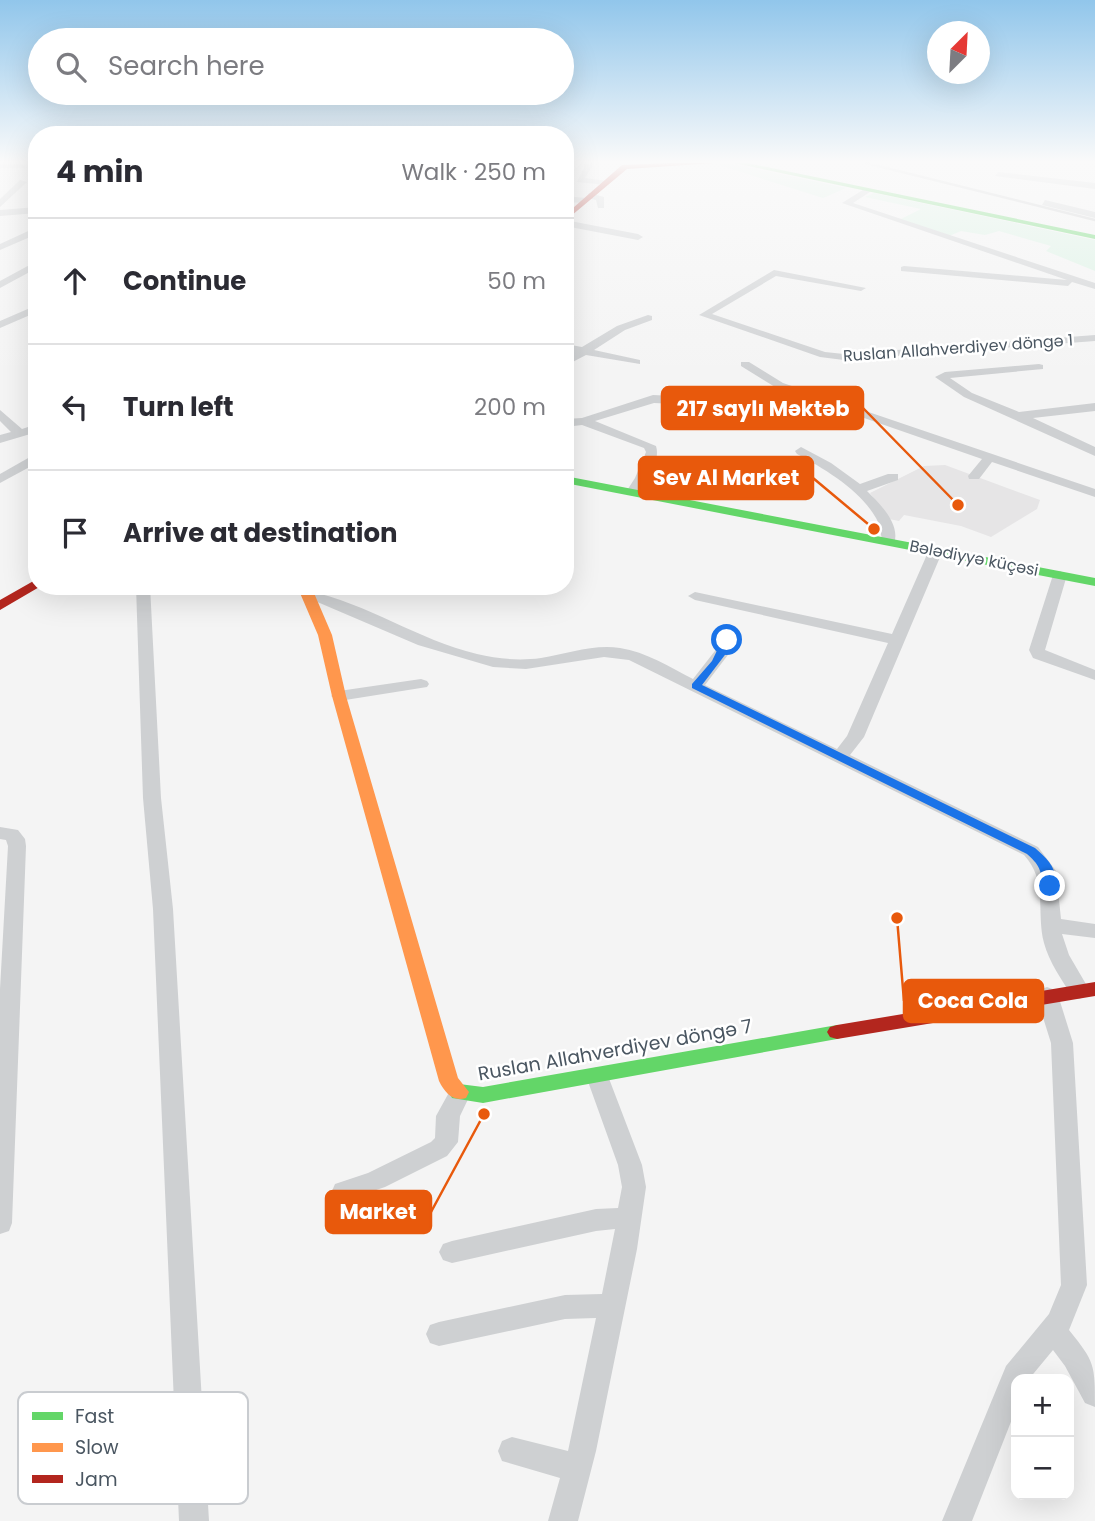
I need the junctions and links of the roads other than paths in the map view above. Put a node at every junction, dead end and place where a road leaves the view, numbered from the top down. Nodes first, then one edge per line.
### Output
1 (6, 234) edge
2 (28, 234) edge
3 (632, 234) edge
4 (936, 234) edge
5 (23, 237) junction
6 (28, 237) edge
7 (638, 237) dead end
8 (0, 247) edge
9 (28, 269) edge
10 (904, 269) dead end
11 (1079, 283) junction
12 (0, 285) edge
13 (1095, 286) edge
14 (861, 288) dead end
15 (28, 312) edge
16 (648, 318) dead end
17 (0, 325) edge
18 (1095, 338) edge
19 (574, 349) edge
20 (581, 350) junction
21 (574, 356) edge
22 (636, 362) dead end
23 (745, 364) dead end
24 (1039, 367) dead end
25 (716, 402) dead end
26 (1095, 407) edge
27 (0, 414) edge
28 (1018, 416) junction
29 (583, 421) junction
30 (574, 422) edge
31 (28, 430) edge
32 (19, 433) junction
33 (0, 439) edge
34 (1095, 439) edge
35 (1077, 440) junction
36 (801, 452) dead end
37 (1095, 452) edge
38 (989, 458) junction
39 (28, 467) edge
40 (974, 476) dead end
41 (893, 477) dead end
42 (0, 479) edge
43 (574, 483) edge
44 (856, 490) junction
45 (633, 492) junction
46 (1095, 493) edge
47 (890, 541) junction
48 (936, 550) junction
49 (1060, 575) junction
50 (1095, 582) edge
51 (28, 589) edge
52 (143, 595) edge
53 (308, 595) edge
54 (317, 595) edge
55 (695, 596) dead end
56 (0, 606) edge
57 (724, 635) dead end
58 (897, 639) junction
59 (1095, 675) edge
60 (421, 684) dead end
61 (696, 686) junction
62 (339, 696) junction
63 (840, 756) junction
64 (0, 833) edge
65 (1050, 925) junction
66 (1095, 931) edge
67 (1087, 990) edge
68 (1047, 995) junction
69 (597, 1076) junction
70 (460, 1093) junction
71 (344, 1191) dead end
72 (629, 1218) junction
73 (0, 1223) edge
74 (452, 1252) dead end
75 (612, 1306) junction
76 (1053, 1331) junction
77 (439, 1334) dead end
78 (187, 1392) edge
79 (1095, 1394) edge
80 (512, 1451) dead end
81 (578, 1468) junction
82 (563, 1521) edge
83 (957, 1521) edge

1 - 5 street
2 - 5 street
3 - 7 street
4 - 11 street
5 - 6 street
5 - 8 street
9 - 12 street
10 - 11 street
11 - 13 street
14 - 18 street, Ruslan Allahverdiyev döngə 1
15 - 17 street
16 - 20 street
19 - 20 street
20 - 21 street
20 - 22 street
23 - 38 street
24 - 28 street
25 - 29 street
26 - 28 street
27 - 32 street
28 - 35 street
29 - 30 street
29 - 45 street
31 - 32 street
32 - 33 street
34 - 35 street
35 - 37 street
36 - 44 street
38 - 40 street
38 - 46 street
39 - 42 street
41 - 44 street
43 - 45 main road, Bələdiyyə küçəsi
44 - 47 street
45 - 47 main road, Bələdiyyə küçəsi
47 - 48 main road, Bələdiyyə küçəsi
48 - 49 main road, Bələdiyyə küçəsi
48 - 58 street
49 - 50 main road, Bələdiyyə küçəsi
49 - 59 street
51 - 56 main road
52 - 78 street
53 - 62 main road, Ruslan Allahverdiyev döngə 7
54 - 61 street
55 - 58 street
57 - 61 street
58 - 63 street
60 - 62 street
61 - 63 street
62 - 70 main road, Ruslan Allahverdiyev döngə 7
63 - 65 street
64 - 73 street
65 - 66 street
65 - 67 street
67 - 68 main road, Ruslan Allahverdiyev döngə 7
68 - 69 main road, Ruslan Allahverdiyev döngə 7
68 - 76 street
69 - 70 main road, Ruslan Allahverdiyev döngə 7
69 - 72 street
70 - 71 street
72 - 74 street
72 - 75 street
75 - 77 street
75 - 81 street
76 - 79 street
76 - 83 street
80 - 81 street
81 - 82 street

